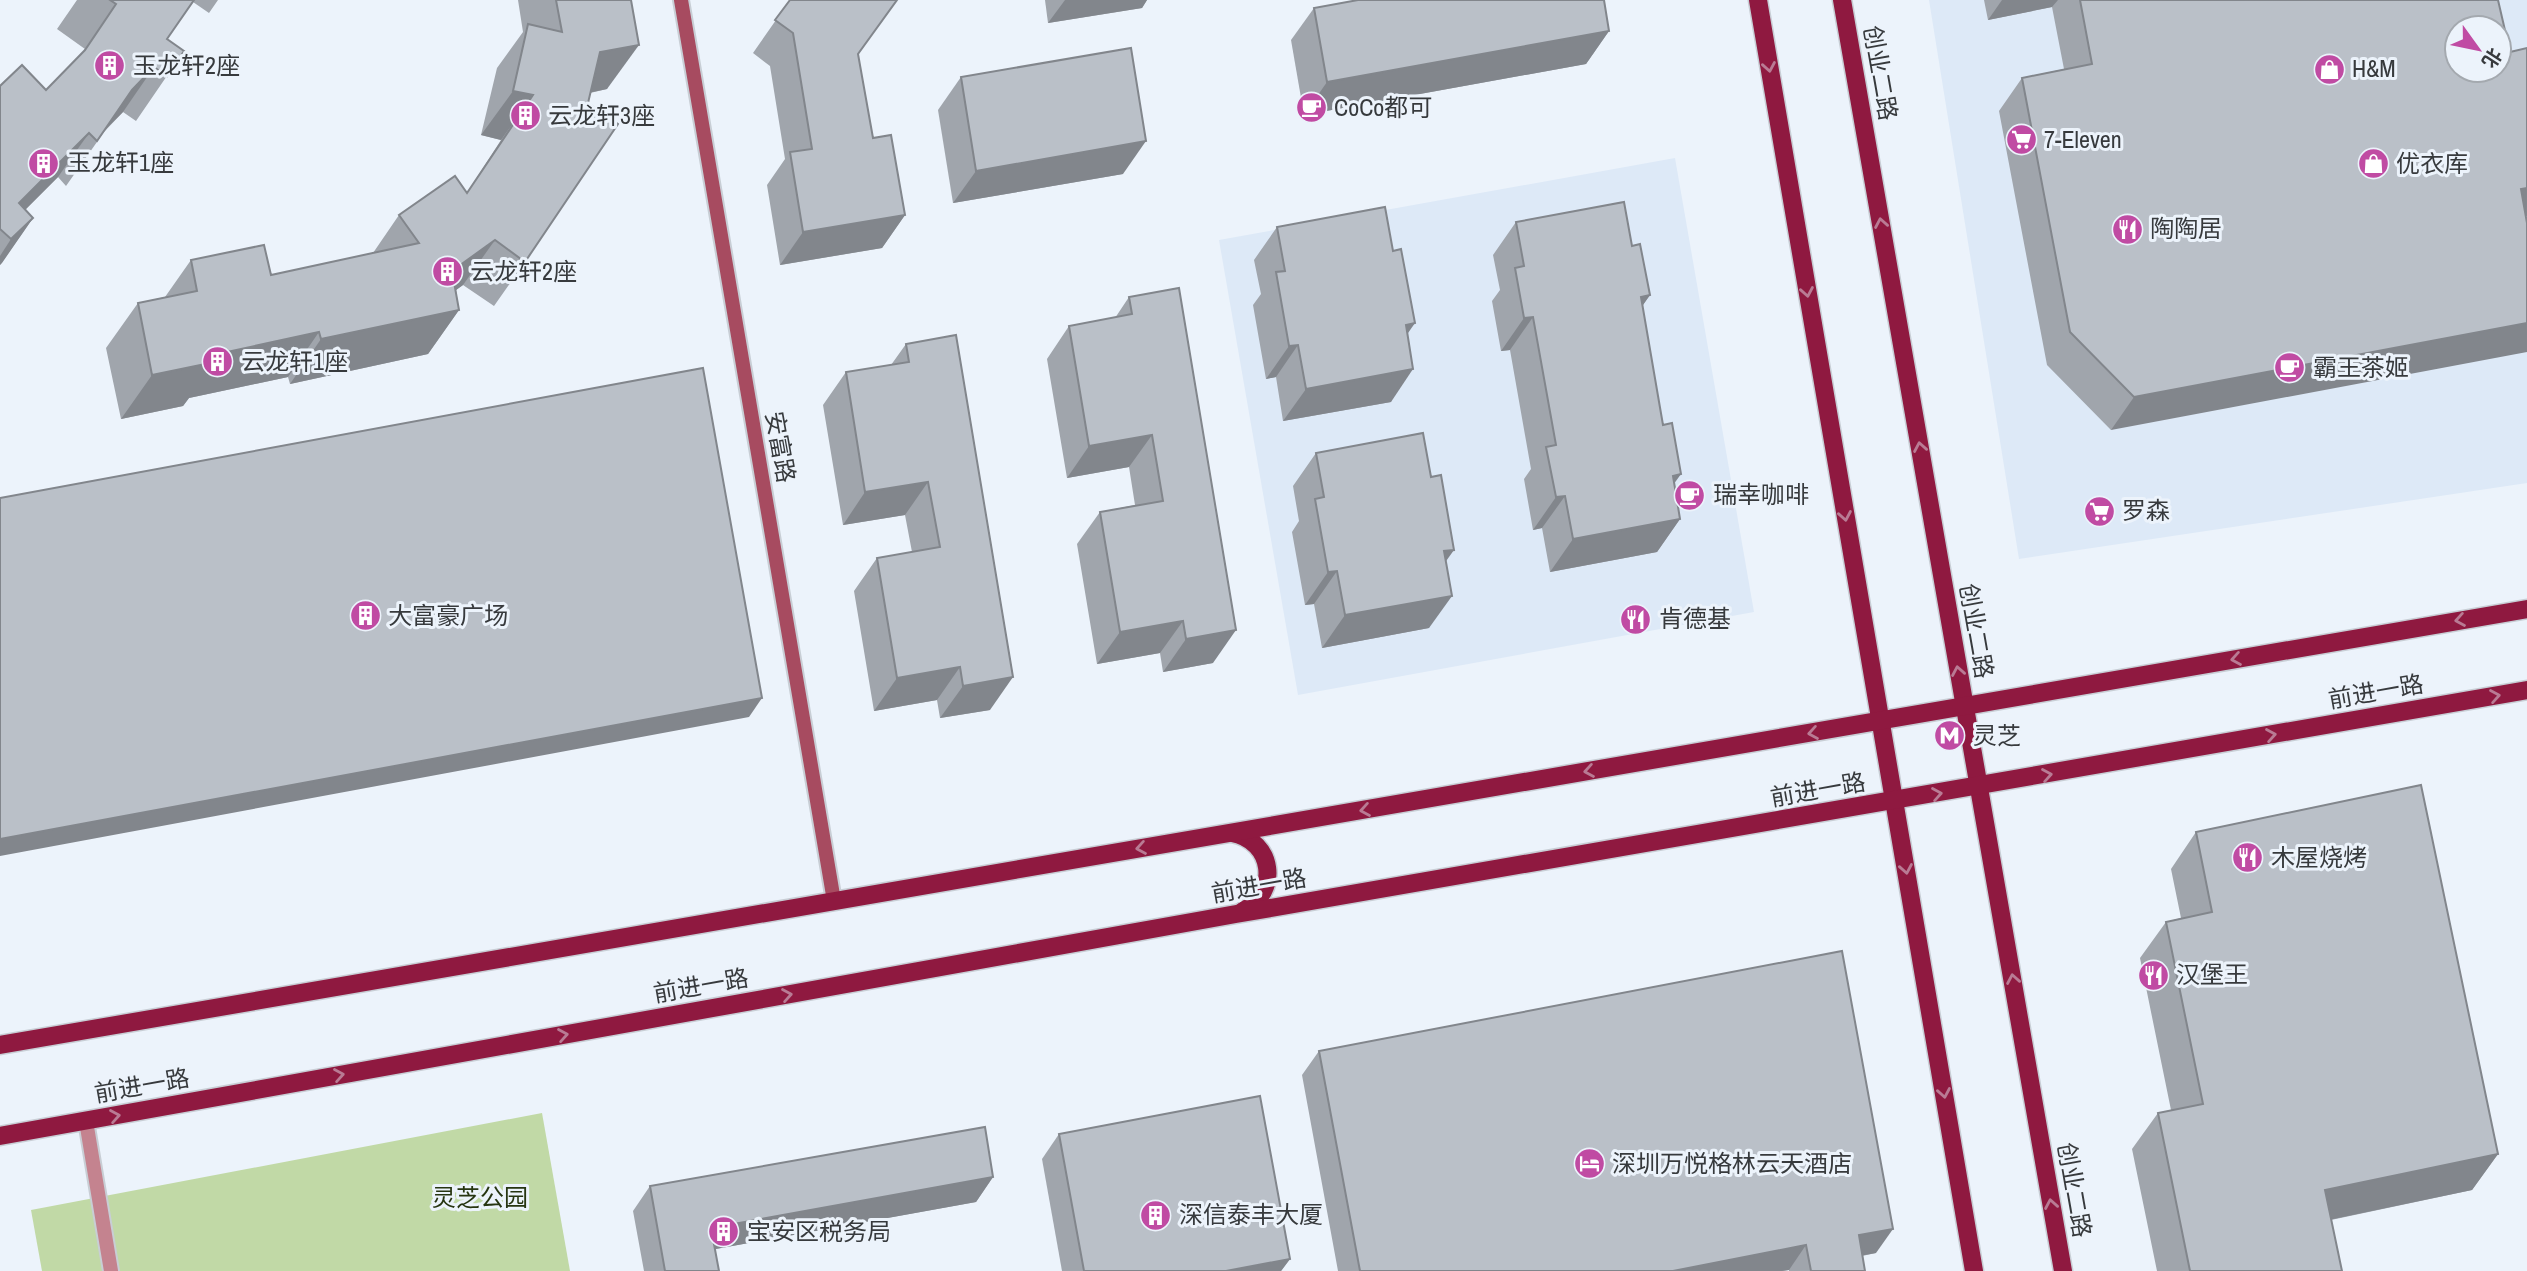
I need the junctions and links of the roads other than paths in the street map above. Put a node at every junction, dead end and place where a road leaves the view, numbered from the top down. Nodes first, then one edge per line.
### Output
1 (681, 0) edge
2 (1758, 0) edge
3 (1842, 0) edge
4 (2527, 609) edge
5 (2527, 690) edge
6 (1964, 706) junction
7 (1881, 721) junction
8 (1979, 787) junction
9 (1894, 802) junction
10 (1230, 833) junction
11 (834, 901) junction
12 (1237, 914) junction
13 (0, 1045) edge
14 (86, 1121) junction
15 (0, 1136) edge
16 (111, 1271) edge
17 (1974, 1271) edge
18 (2063, 1271) edge

1 - 11 street, 安富路
2 -> 7 main road
6 -> 3 main road, 创业二路
4 -> 6 main road
8 -> 5 main road, 前进一路
6 - 7 main road
6 - 8 main road, 创业二路
7 - 9 main road
7 -> 10 main road
9 -> 8 main road, 前进一路
18 -> 8 main road, 创业二路
9 - 12 main road, 前进一路
9 -> 17 main road
10 -> 11 main road
10 - 12 main road
11 - 13 main road
14 -> 12 main road, 前进一路
14 - 15 main road, 前进一路
14 - 16 street

